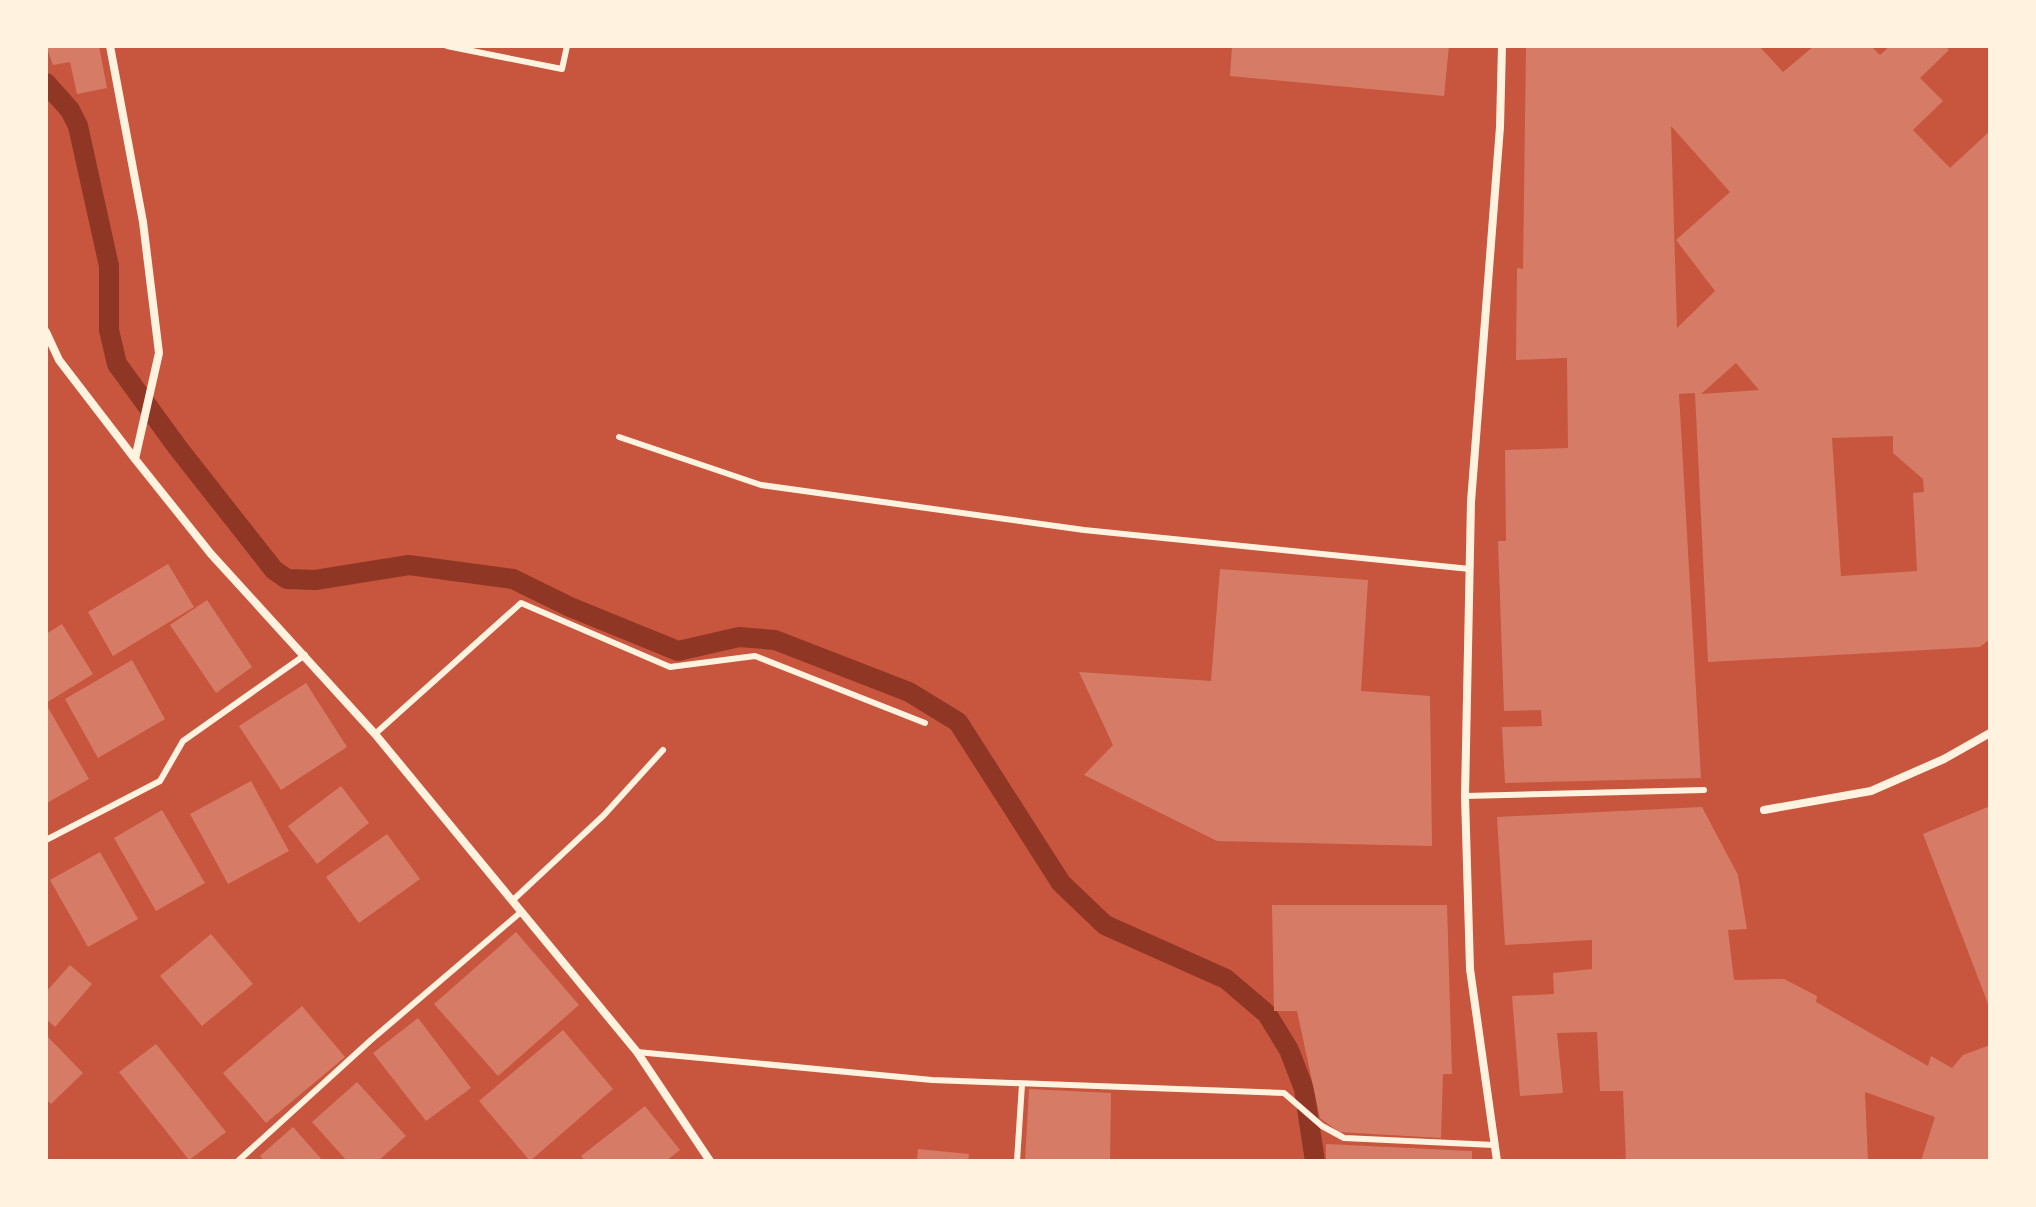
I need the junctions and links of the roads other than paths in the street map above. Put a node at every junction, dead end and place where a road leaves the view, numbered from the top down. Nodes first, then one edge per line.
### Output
1 (110, 46) edge
2 (447, 46) edge
3 (567, 46) edge
4 (1502, 46) edge
5 (46, 332) edge
6 (619, 437) dead end
7 (135, 459) junction
8 (1470, 569) junction
9 (305, 655) junction
10 (925, 723) dead end
11 (1990, 733) edge
12 (375, 734) junction
13 (663, 750) dead end
14 (1704, 790) dead end
15 (1465, 796) junction
16 (1764, 810) dead end
17 (46, 840) edge
18 (512, 901) junction
19 (521, 912) junction
20 (637, 1052) junction
21 (1022, 1084) junction
22 (1494, 1145) junction
23 (238, 1161) edge
24 (710, 1161) edge
25 (1017, 1161) edge
26 (1497, 1161) edge

1 - 7 street
2 - 3 lane
4 - 8 street
5 - 7 street
6 - 8 lane
7 - 9 street
8 - 15 street
9 - 12 street
9 - 17 lane
10 - 12 lane
11 - 16 street
12 - 18 street
13 - 18 lane
14 - 15 lane
15 - 22 street
18 - 19 street
19 - 20 street
19 - 23 lane
20 - 21 lane
20 - 24 street
21 - 22 lane
21 - 25 lane
22 - 26 street

